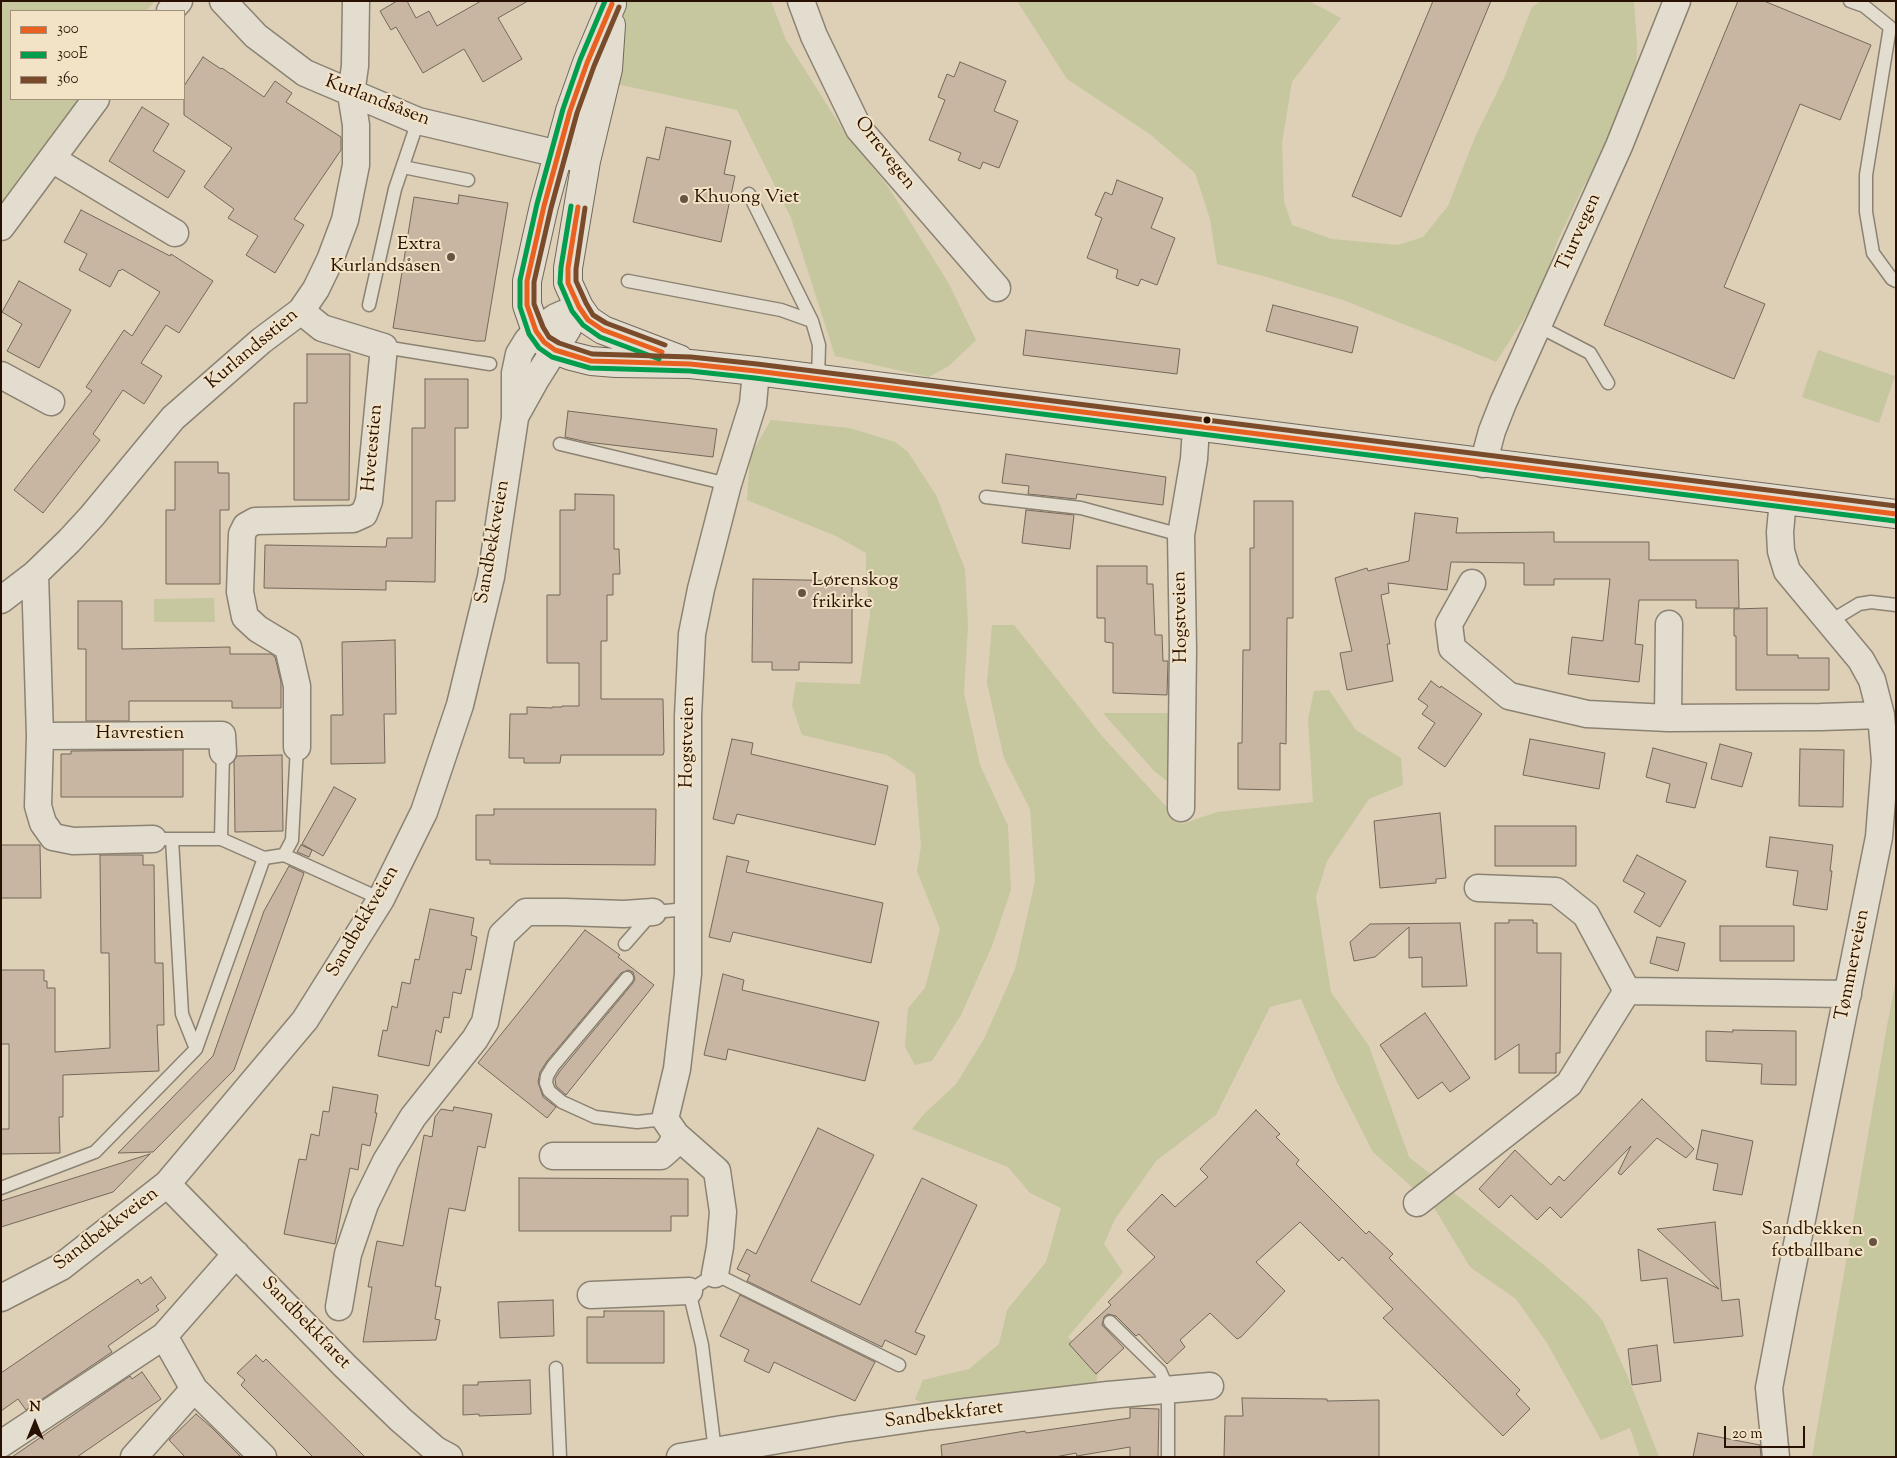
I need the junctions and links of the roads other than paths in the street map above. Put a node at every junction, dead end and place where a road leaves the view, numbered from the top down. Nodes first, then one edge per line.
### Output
1 (224, 1) edge
2 (356, 1) edge
3 (801, 1) edge
4 (1677, 1) edge
5 (1850, 1) edge
6 (612, 3) edge
7 (351, 94) junction
8 (95, 100) edge
9 (418, 121) junction
10 (559, 154) junction
11 (52, 159) junction
12 (586, 161) junction
13 (403, 167) junction
14 (468, 180) dead end
15 (749, 194) dead end
16 (1, 227) edge
17 (175, 233) dead end
18 (1896, 280) edge
19 (628, 281) dead end
20 (997, 288) dead end
21 (368, 305) dead end
22 (579, 307) junction
23 (301, 311) junction
24 (812, 321) junction
25 (1538, 326) junction
26 (536, 331) junction
27 (384, 347) junction
28 (555, 350) junction
29 (490, 364) dead end
30 (690, 364) junction
31 (756, 372) junction
32 (1, 375) edge
33 (818, 379) junction
34 (1608, 383) dead end
35 (51, 402) dead end
36 (515, 418) junction
37 (1196, 427) junction
38 (560, 444) dead end
39 (1483, 464) junction
40 (728, 484) junction
41 (986, 497) dead end
42 (1783, 500) junction
43 (1896, 514) edge
44 (1181, 535) junction
45 (35, 574) junction
46 (1472, 583) dead end
47 (1, 600) edge
48 (1896, 605) edge
49 (1829, 622) junction
50 (1669, 624) dead end
51 (1881, 715) junction
52 (1668, 718) junction
53 (40, 736) junction
54 (297, 746) joint
55 (223, 752) joint
56 (1181, 808) dead end
57 (162, 839) junction
58 (221, 839) junction
59 (284, 855) junction
60 (264, 858) junction
61 (1478, 888) dead end
62 (381, 899) junction
63 (688, 909) junction
64 (653, 912) junction
65 (625, 944) dead end
66 (627, 978) dead end
67 (1627, 991) junction
68 (1848, 994) junction
69 (196, 1049) junction
70 (671, 1127) junction
71 (553, 1156) dead end
72 (167, 1184) junction
73 (1, 1188) edge
74 (1416, 1203) dead end
75 (236, 1254) junction
76 (715, 1274) junction
77 (689, 1291) junction
78 (591, 1295) dead end
79 (1, 1298) edge
80 (339, 1307) dead end
81 (1110, 1322) dead end
82 (164, 1336) junction
83 (899, 1364) dead end
84 (556, 1368) dead end
85 (1210, 1386) dead end
86 (194, 1389) junction
87 (1168, 1389) junction
88 (1, 1444) edge
89 (715, 1451) junction
90 (134, 1457) edge
91 (263, 1457) edge
92 (449, 1457) edge
93 (560, 1457) edge
94 (680, 1457) edge
95 (1168, 1457) edge
96 (1776, 1457) edge

1 - 7 street, Kurlandsåsen
2 - 7 street, Kurlandsstien
3 - 20 street, Orrevegen
4 - 25 street, Tiurvegen
5 - 18 lane
6 - 10 main road
6 - 12 main road
7 - 9 street, Kurlandsåsen
7 - 23 street, Kurlandsstien
8 - 11 street
9 - 10 street, Kurlandsåsen
9 - 13 lane
10 - 12 street, Kurlandsåsen
10 - 26 main road
11 - 16 street
11 - 17 street
12 - 22 main road
13 - 14 lane
13 - 21 lane
15 - 24 lane
19 - 24 lane
22 - 26 street, Sandbekkveien
22 - 28 street, Sandbekkveien
22 - 30 main road
23 - 27 street
23 - 45 street, Kurlandsstien
24 - 33 lane
25 - 34 lane
25 - 39 street, Tiurvegen
26 - 28 main road
26 - 36 street, Sandbekkveien
27 - 29 lane
27 - 54 street, Hvetestien
28 - 30 main road
28 - 36 street, Sandbekkveien
30 - 31 main road
31 - 33 main road
31 - 40 street, Hogstveien
32 - 35 street
33 - 37 main road
36 - 62 street, Sandbekkveien
37 - 39 main road
37 - 44 street, Hogstveien
38 - 40 lane
39 - 42 main road
40 - 63 street, Hogstveien
41 - 44 lane
42 - 43 main road
42 - 49 street, Tømmerveien
44 - 56 street, Hogstveien
45 - 47 street, Kurlandsstien
45 - 53 street
46 - 52 street
48 - 49 lane
49 - 51 street, Tømmerveien
50 - 52 street
51 - 52 street
51 - 68 street, Tømmerveien
53 - 55 street, Havrestien
53 - 57 street
54 - 59 lane
55 - 58 lane
57 - 58 lane
57 - 69 lane
58 - 60 lane
59 - 60 lane
59 - 62 lane
60 - 69 lane
61 - 67 street
62 - 72 street, Sandbekkveien
63 - 64 lane
63 - 70 street, Hogstveien
64 - 65 lane
64 - 80 street
66 - 70 lane
67 - 68 street
67 - 74 street
68 - 96 street, Tømmerveien
69 - 73 lane
70 - 71 street
70 - 76 street
72 - 75 street, Sandbekkfaret
72 - 79 street, Sandbekkveien
75 - 82 street
75 - 92 street, Sandbekkfaret
76 - 77 lane
76 - 83 lane
77 - 78 street
77 - 89 lane
81 - 87 lane
82 - 86 street
82 - 88 street
84 - 93 lane
85 - 87 street, Sandbekkfaret
86 - 90 street
86 - 91 street
87 - 89 street, Sandbekkfaret
87 - 95 lane
89 - 94 street, Sandbekkfaret

